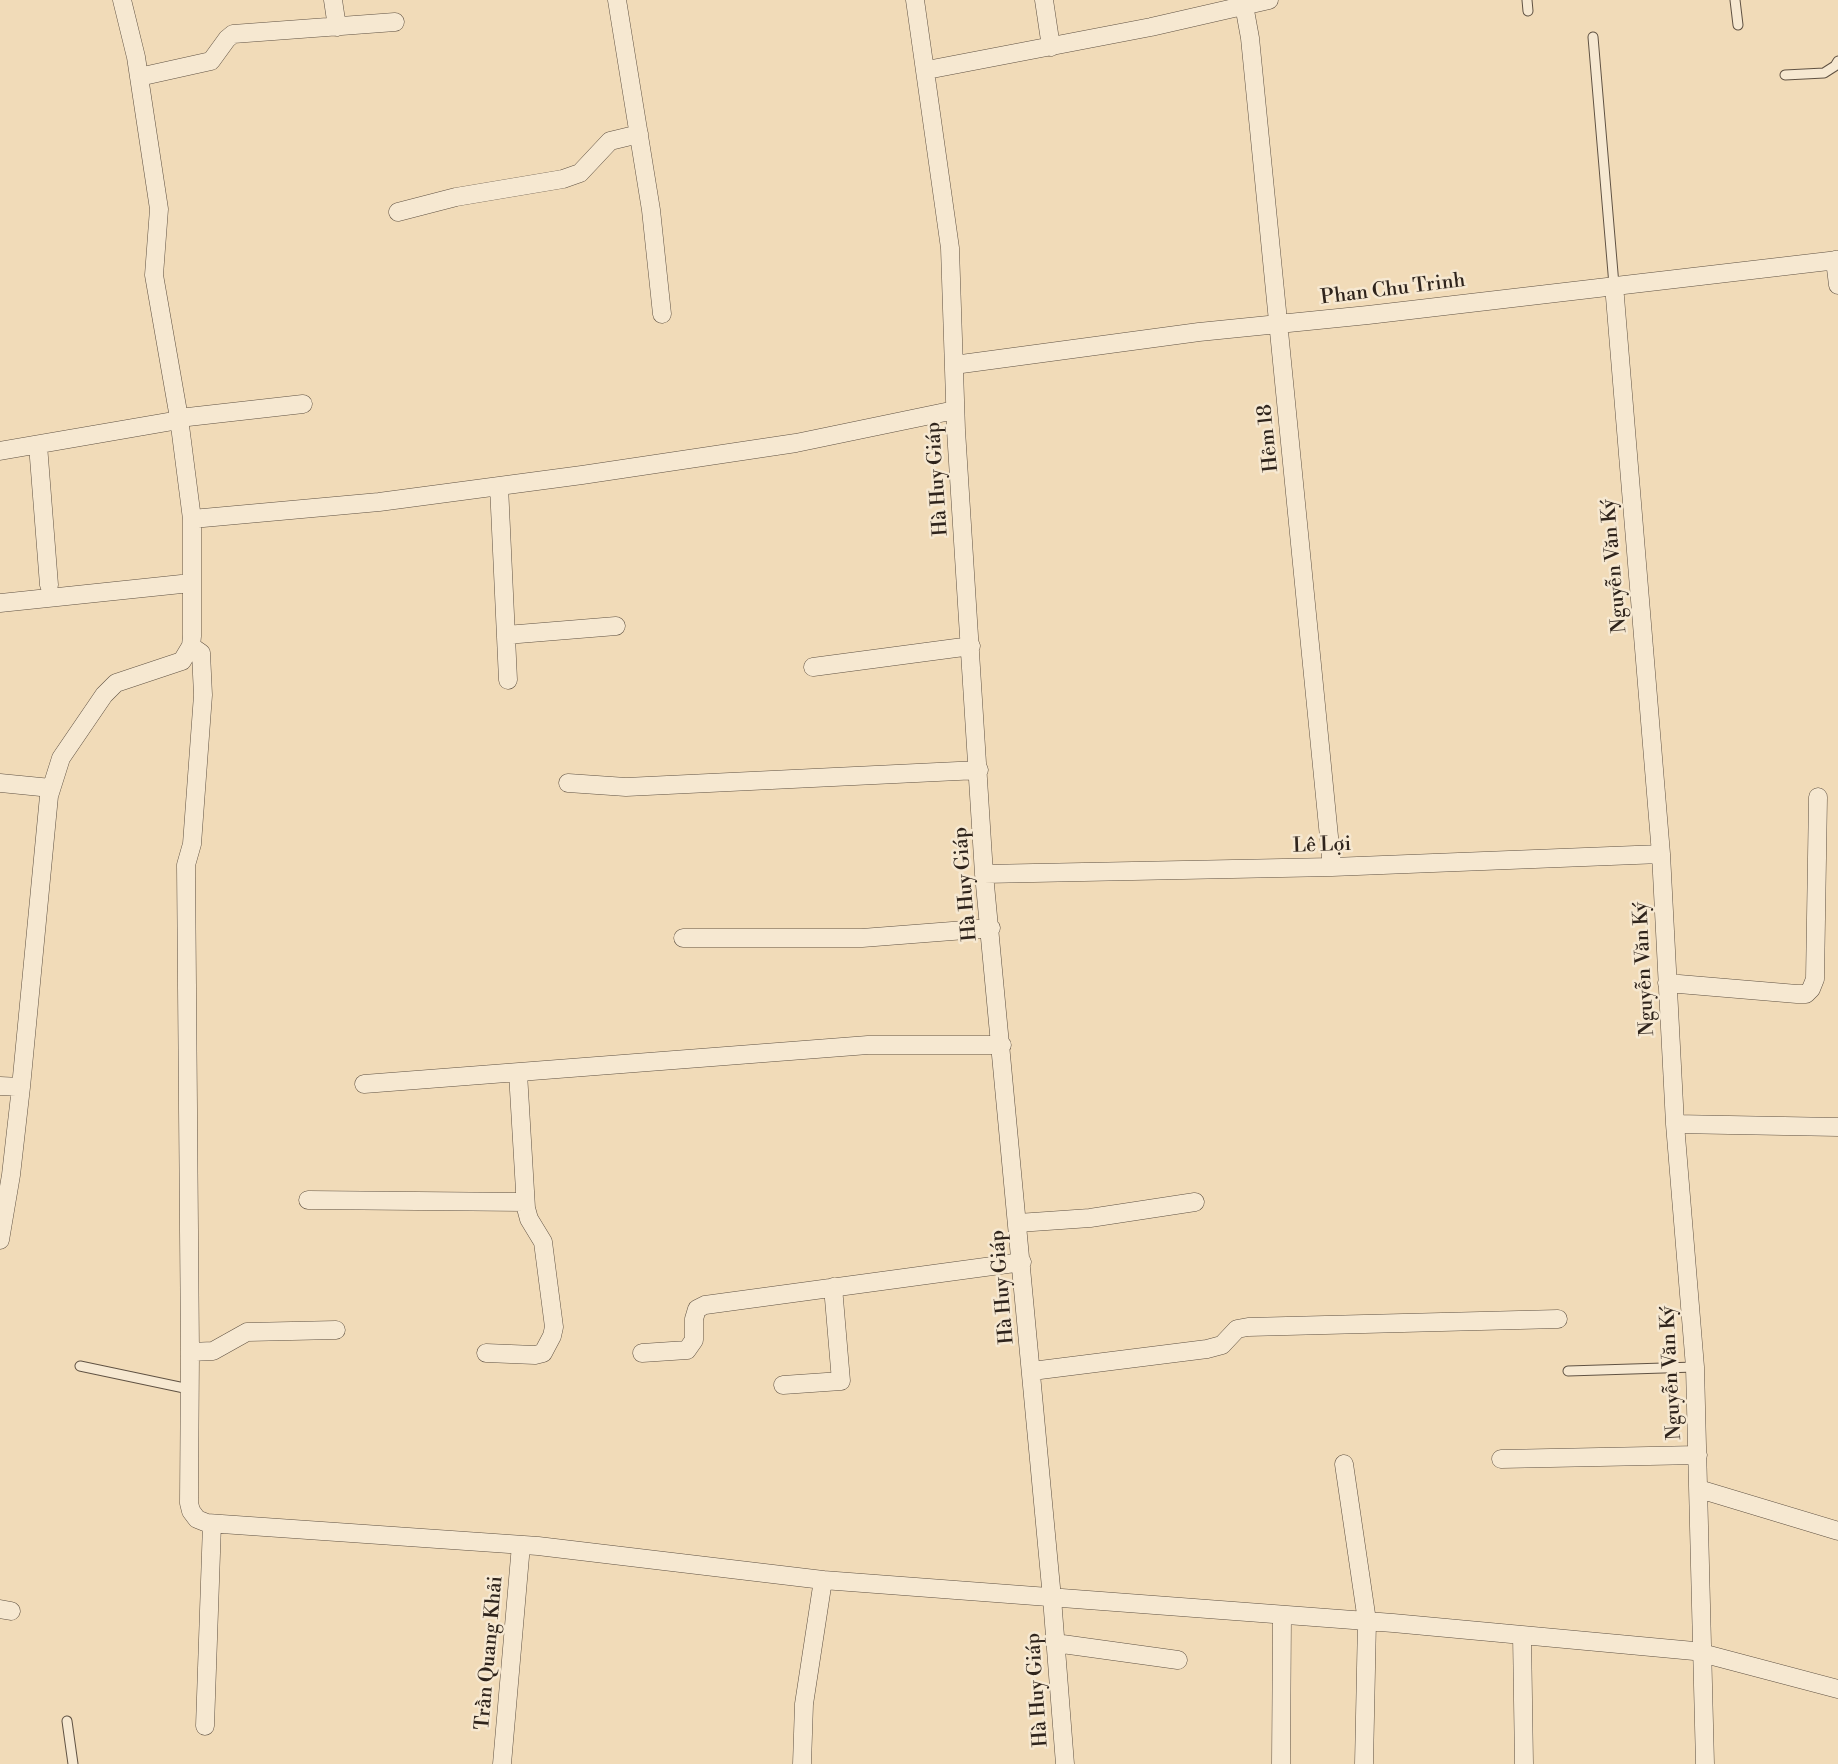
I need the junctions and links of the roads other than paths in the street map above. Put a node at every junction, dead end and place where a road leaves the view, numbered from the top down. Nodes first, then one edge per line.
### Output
1 (122, 0) edge
2 (333, 0) edge
3 (617, 0) edge
4 (915, 0) edge
5 (1044, 0) edge
6 (1269, 0) edge
7 (1527, 0) edge
8 (1735, 0) edge
9 (1240, 4) edge
10 (1528, 11) dead end
11 (395, 22) dead end
12 (1738, 25) dead end
13 (337, 27) junction
14 (1593, 37) dead end
15 (1051, 47) junction
16 (1838, 61) edge
17 (927, 70) junction
18 (1785, 76) dead end
19 (139, 77) junction
20 (638, 134) junction
21 (398, 212) dead end
22 (1837, 260) edge
23 (1614, 284) junction
24 (1838, 285) edge
25 (662, 314) dead end
26 (1278, 324) junction
27 (954, 365) junction
28 (303, 404) dead end
29 (955, 410) junction
30 (179, 419) junction
31 (38, 445) junction
32 (0, 451) edge
33 (499, 486) junction
34 (192, 519) junction
35 (191, 582) junction
36 (54, 591) junction
37 (0, 603) edge
38 (616, 626) dead end
39 (506, 635) junction
40 (191, 646) junction
41 (970, 646) junction
42 (813, 667) dead end
43 (508, 680) dead end
44 (979, 770) junction
45 (0, 783) edge
46 (568, 783) dead end
47 (51, 788) junction
48 (1818, 797) dead end
49 (1661, 854) junction
50 (1332, 867) junction
51 (984, 874) junction
52 (991, 928) junction
53 (682, 938) dead end
54 (1667, 983) junction
55 (1002, 1045) junction
56 (518, 1073) junction
57 (364, 1084) dead end
58 (0, 1086) edge
59 (21, 1087) junction
60 (1675, 1124) junction
61 (1838, 1127) edge
62 (308, 1200) dead end
63 (525, 1202) junction
64 (1195, 1202) dead end
65 (1018, 1223) junction
66 (0, 1240) edge
67 (1022, 1262) junction
68 (833, 1288) junction
69 (1558, 1319) dead end
70 (336, 1330) dead end
71 (190, 1352) junction
72 (642, 1353) dead end
73 (486, 1354) dead end
74 (80, 1366) dead end
75 (1695, 1367) junction
76 (1032, 1371) junction
77 (1568, 1372) dead end
78 (783, 1386) dead end
79 (189, 1389) junction
80 (1698, 1455) junction
81 (1501, 1459) dead end
82 (1344, 1464) dead end
83 (1699, 1489) junction
84 (212, 1524) junction
85 (1838, 1531) edge
86 (521, 1545) junction
87 (823, 1580) junction
88 (1052, 1598) junction
89 (1282, 1616) junction
90 (1367, 1621) junction
91 (1522, 1635) junction
92 (1055, 1643) junction
93 (1702, 1652) junction
94 (1178, 1660) dead end
95 (1838, 1689) edge
96 (67, 1721) dead end
97 (204, 1726) dead end
98 (73, 1764) edge
99 (502, 1764) edge
100 (802, 1764) edge
101 (1065, 1764) edge
102 (1281, 1764) edge
103 (1364, 1764) edge
104 (1524, 1764) edge
105 (1705, 1764) edge

1 - 19 street
2 - 13 street
3 - 20 street
4 - 17 street, Hà Huy Giáp
5 - 15 street
6 - 9 street
7 - 10 lane
8 - 12 lane
9 - 15 street
9 - 26 street, Hẻm 18
11 - 13 street
13 - 19 street
14 - 23 lane
15 - 17 street
16 - 18 lane
17 - 27 street, Hà Huy Giáp
19 - 30 street
20 - 21 street
20 - 25 street
22 - 23 street, Phan Chu Trinh
22 - 24 street
23 - 26 street, Phan Chu Trinh
23 - 49 street, Nguyễn Văn Ký
26 - 27 street, Phan Chu Trinh
26 - 50 street, Hẻm 18
27 - 29 street, Hà Huy Giáp
28 - 30 street
29 - 33 street
29 - 41 street, Hà Huy Giáp
30 - 31 street
30 - 34 street
31 - 32 street
31 - 36 street
33 - 34 street
33 - 39 street
34 - 35 street
35 - 36 street
35 - 40 street
36 - 37 street
38 - 39 street
39 - 43 street
40 - 47 street
40 - 71 street
41 - 42 street
41 - 44 street, Hà Huy Giáp
44 - 46 street
44 - 51 street, Hà Huy Giáp
45 - 47 street
47 - 59 street
48 - 54 street
49 - 50 street, Lê Lợi
49 - 54 street, Nguyễn Văn Ký
50 - 51 street, Lê Lợi
51 - 52 street, Hà Huy Giáp
52 - 53 street
52 - 55 street, Hà Huy Giáp
54 - 60 street, Nguyễn Văn Ký
55 - 56 street
55 - 65 street, Hà Huy Giáp
56 - 57 street
56 - 63 street
58 - 59 street
59 - 66 street
60 - 61 street
60 - 75 street, Nguyễn Văn Ký
62 - 63 street
63 - 73 street
64 - 65 street
65 - 67 street, Hà Huy Giáp
67 - 68 street
67 - 76 street, Hà Huy Giáp
68 - 72 street
68 - 78 street
69 - 76 street
70 - 71 street
71 - 79 street
74 - 79 lane
75 - 77 lane
75 - 80 street, Nguyễn Văn Ký
76 - 88 street, Hà Huy Giáp
79 - 84 street
80 - 81 street
80 - 83 street, Nguyễn Văn Ký
82 - 90 street
83 - 85 street
83 - 93 street, Nguyễn Văn Ký
84 - 86 street
84 - 97 street
86 - 87 street
86 - 99 street, Trần Quang Khải
87 - 88 street
87 - 100 street
88 - 89 street
88 - 92 street, Hà Huy Giáp
89 - 90 street
89 - 102 street
90 - 91 street
90 - 103 street
91 - 93 street
91 - 104 street
92 - 94 street
92 - 101 street, Hà Huy Giáp
93 - 95 street
93 - 105 street, Nguyễn Văn Ký
96 - 98 lane

